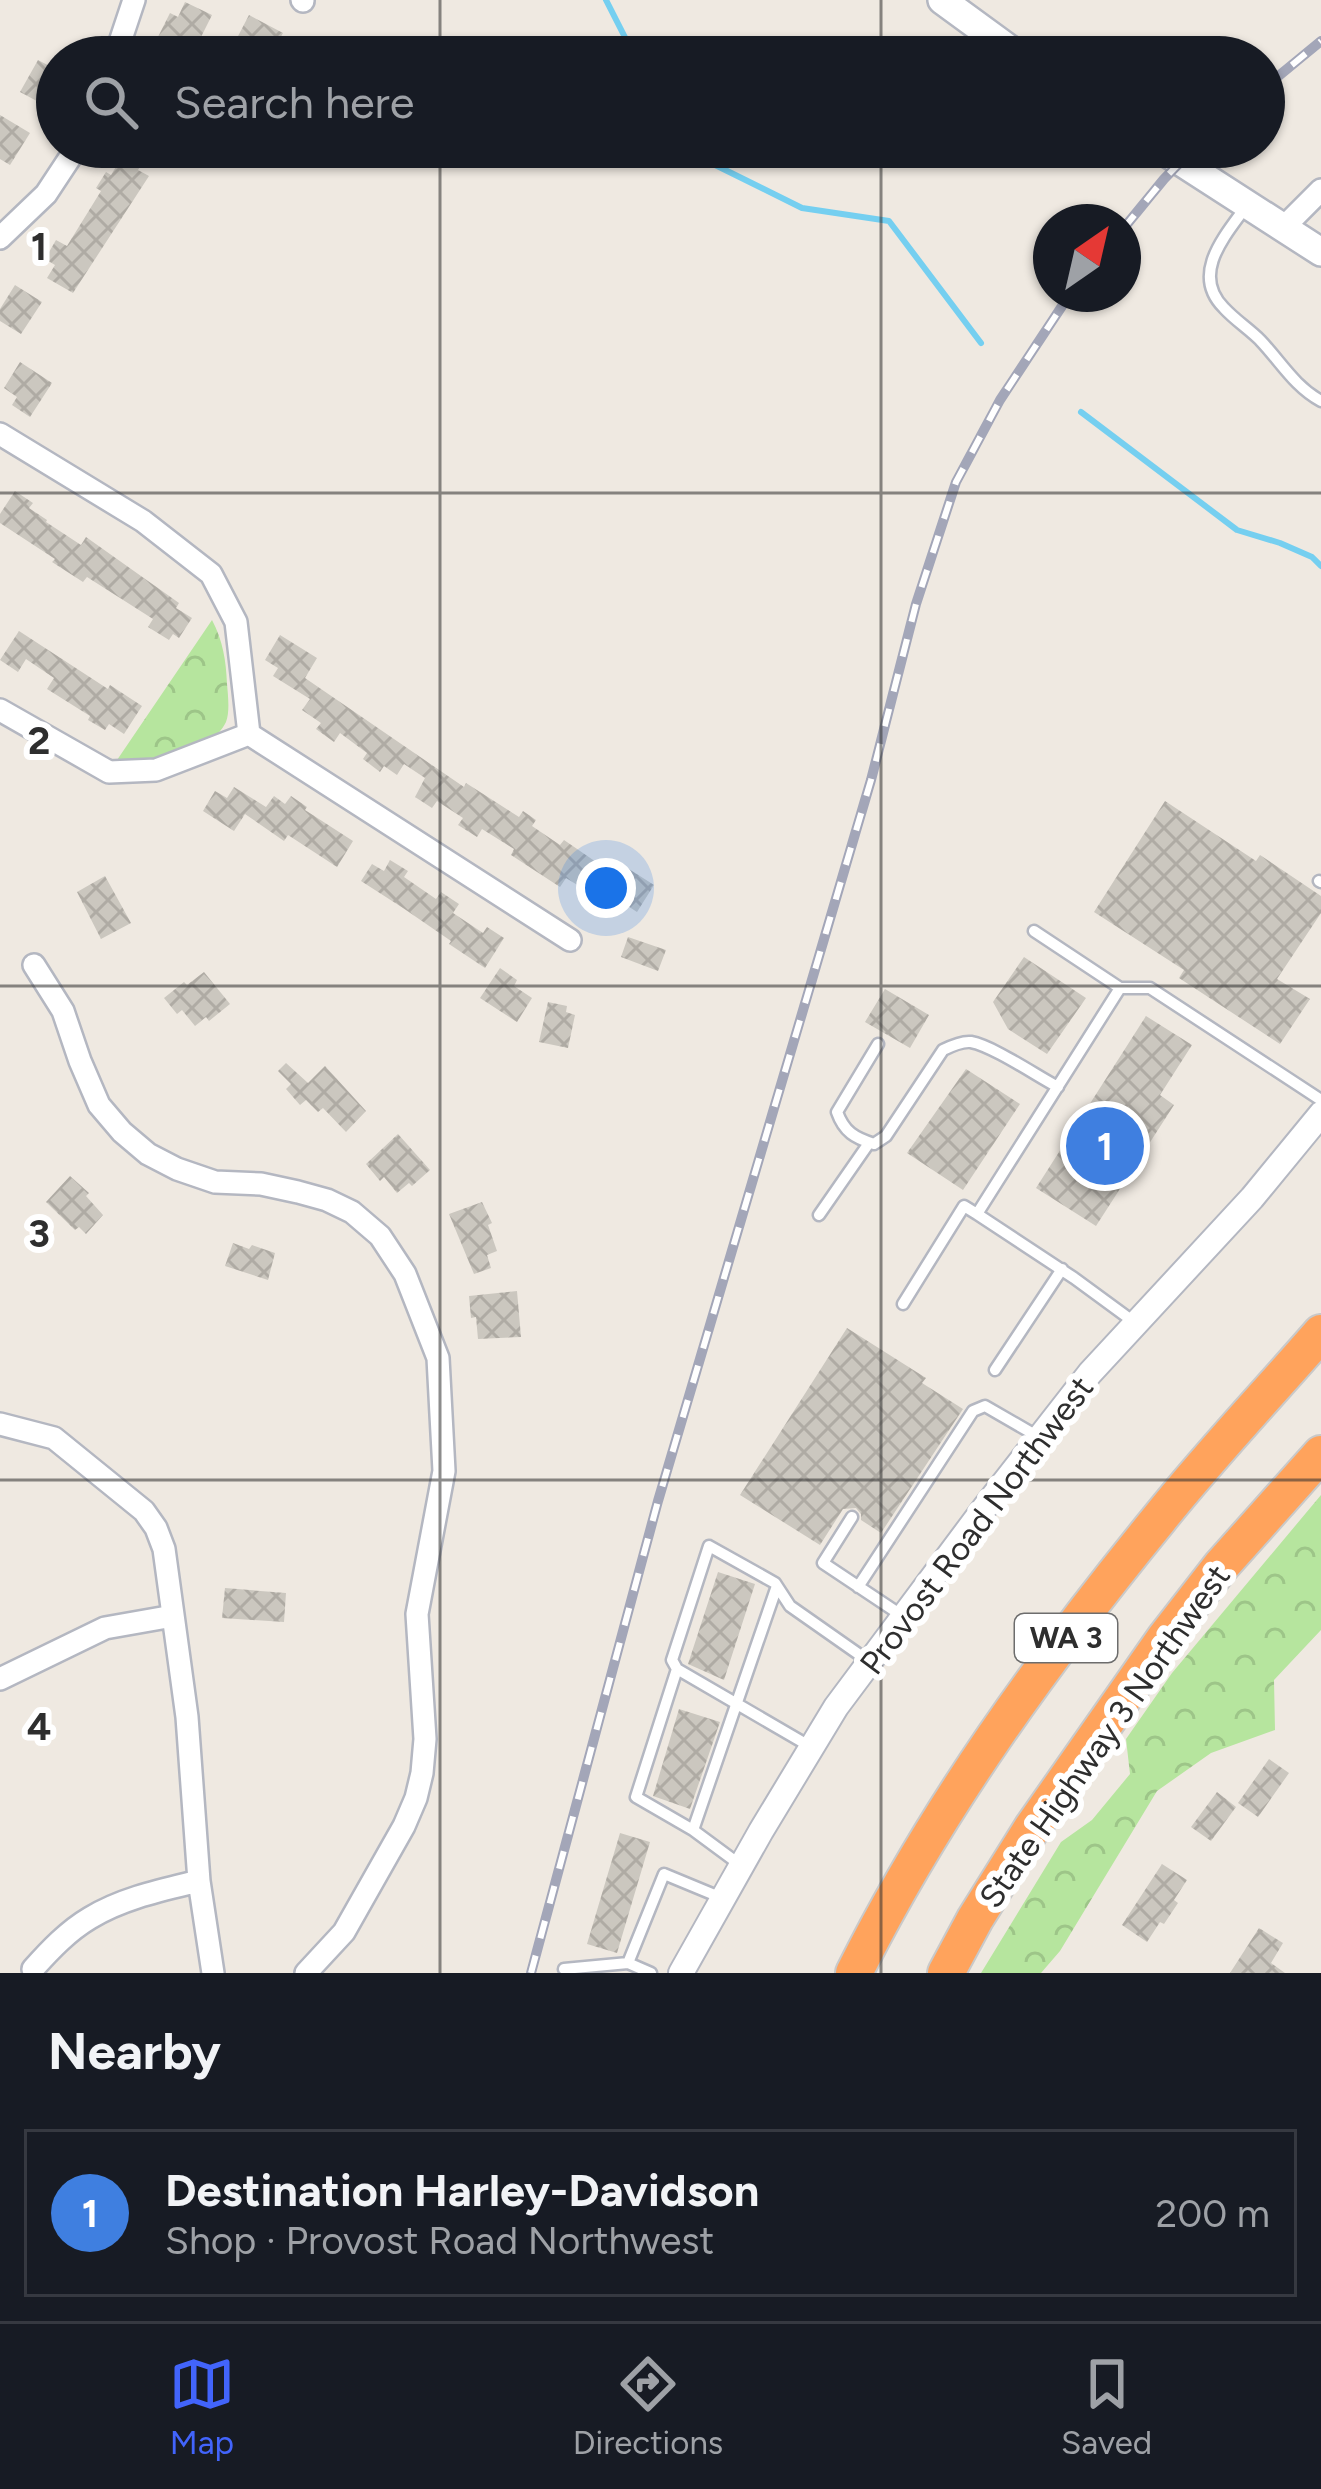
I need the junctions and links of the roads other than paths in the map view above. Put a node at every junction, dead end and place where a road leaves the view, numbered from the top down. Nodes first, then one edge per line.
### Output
1 (134, 0) edge
2 (942, 0) edge
3 (122, 36) edge
4 (991, 36) edge
5 (63, 168) edge
6 (1190, 168) edge
7 (1321, 190) edge
8 (1247, 205) junction
9 (1283, 228) junction
10 (0, 238) edge
11 (1321, 252) edge
12 (1321, 401) edge
13 (0, 434) edge
14 (0, 710) edge
15 (249, 734) junction
16 (1034, 931) dead end
17 (570, 940) dead end
18 (34, 965) dead end
19 (1120, 988) junction
20 (878, 1044) dead end
21 (1058, 1087) junction
22 (1321, 1100) edge
23 (1321, 1114) edge
24 (869, 1143) junction
25 (977, 1214) junction
26 (819, 1215) dead end
27 (1062, 1269) junction
28 (903, 1304) dead end
29 (1136, 1324) junction
30 (1321, 1334) edge
31 (995, 1370) dead end
32 (0, 1424) edge
33 (1040, 1438) junction
34 (1321, 1454) edge
35 (852, 1517) dead end
36 (777, 1586) junction
37 (858, 1587) junction
38 (173, 1616) junction
39 (904, 1617) junction
40 (870, 1662) junction
41 (677, 1669) junction
42 (0, 1679) edge
43 (738, 1704) junction
44 (812, 1747) junction
45 (693, 1831) junction
46 (742, 1866) junction
47 (199, 1880) junction
48 (724, 1898) junction
49 (628, 1963) junction
50 (33, 1969) dead end
51 (564, 1969) dead end
52 (213, 1973) edge
53 (306, 1973) edge
54 (651, 1973) edge
55 (681, 1973) edge
56 (854, 1973) edge
57 (946, 1973) edge

1 - 3 street
2 - 4 main road
5 - 10 street
6 - 8 main road
7 - 9 street
8 - 9 main road
8 - 12 lane
9 - 11 main road
13 - 15 street
14 - 15 street
15 - 17 street
16 - 19 lane
18 - 53 street
19 - 21 lane
19 - 22 lane
20 - 24 lane
21 - 24 lane
21 - 25 lane
23 - 29 street, Provost Road Northwest
24 - 26 lane
25 - 27 lane
25 - 28 lane
27 - 29 lane
27 - 31 lane
29 - 33 street, Provost Road Northwest
30 - 56 highway, WA 3
32 - 38 street
33 - 37 lane
33 - 39 street, Provost Road Northwest
34 - 57 highway, State Highway 3 Northwest / WA 3
35 - 37 lane
36 - 40 lane
36 - 41 lane
36 - 43 lane
37 - 39 lane
38 - 42 street
38 - 47 street
39 - 40 street, Provost Road Northwest
40 - 44 street, Provost Road Northwest
41 - 43 lane
41 - 45 lane
43 - 44 lane
43 - 45 lane
44 - 46 street, Provost Road Northwest
45 - 46 lane
46 - 48 street, Provost Road Northwest
47 - 50 street
47 - 52 street
48 - 49 lane
48 - 55 street, Provost Road Northwest
49 - 51 lane
49 - 54 lane

